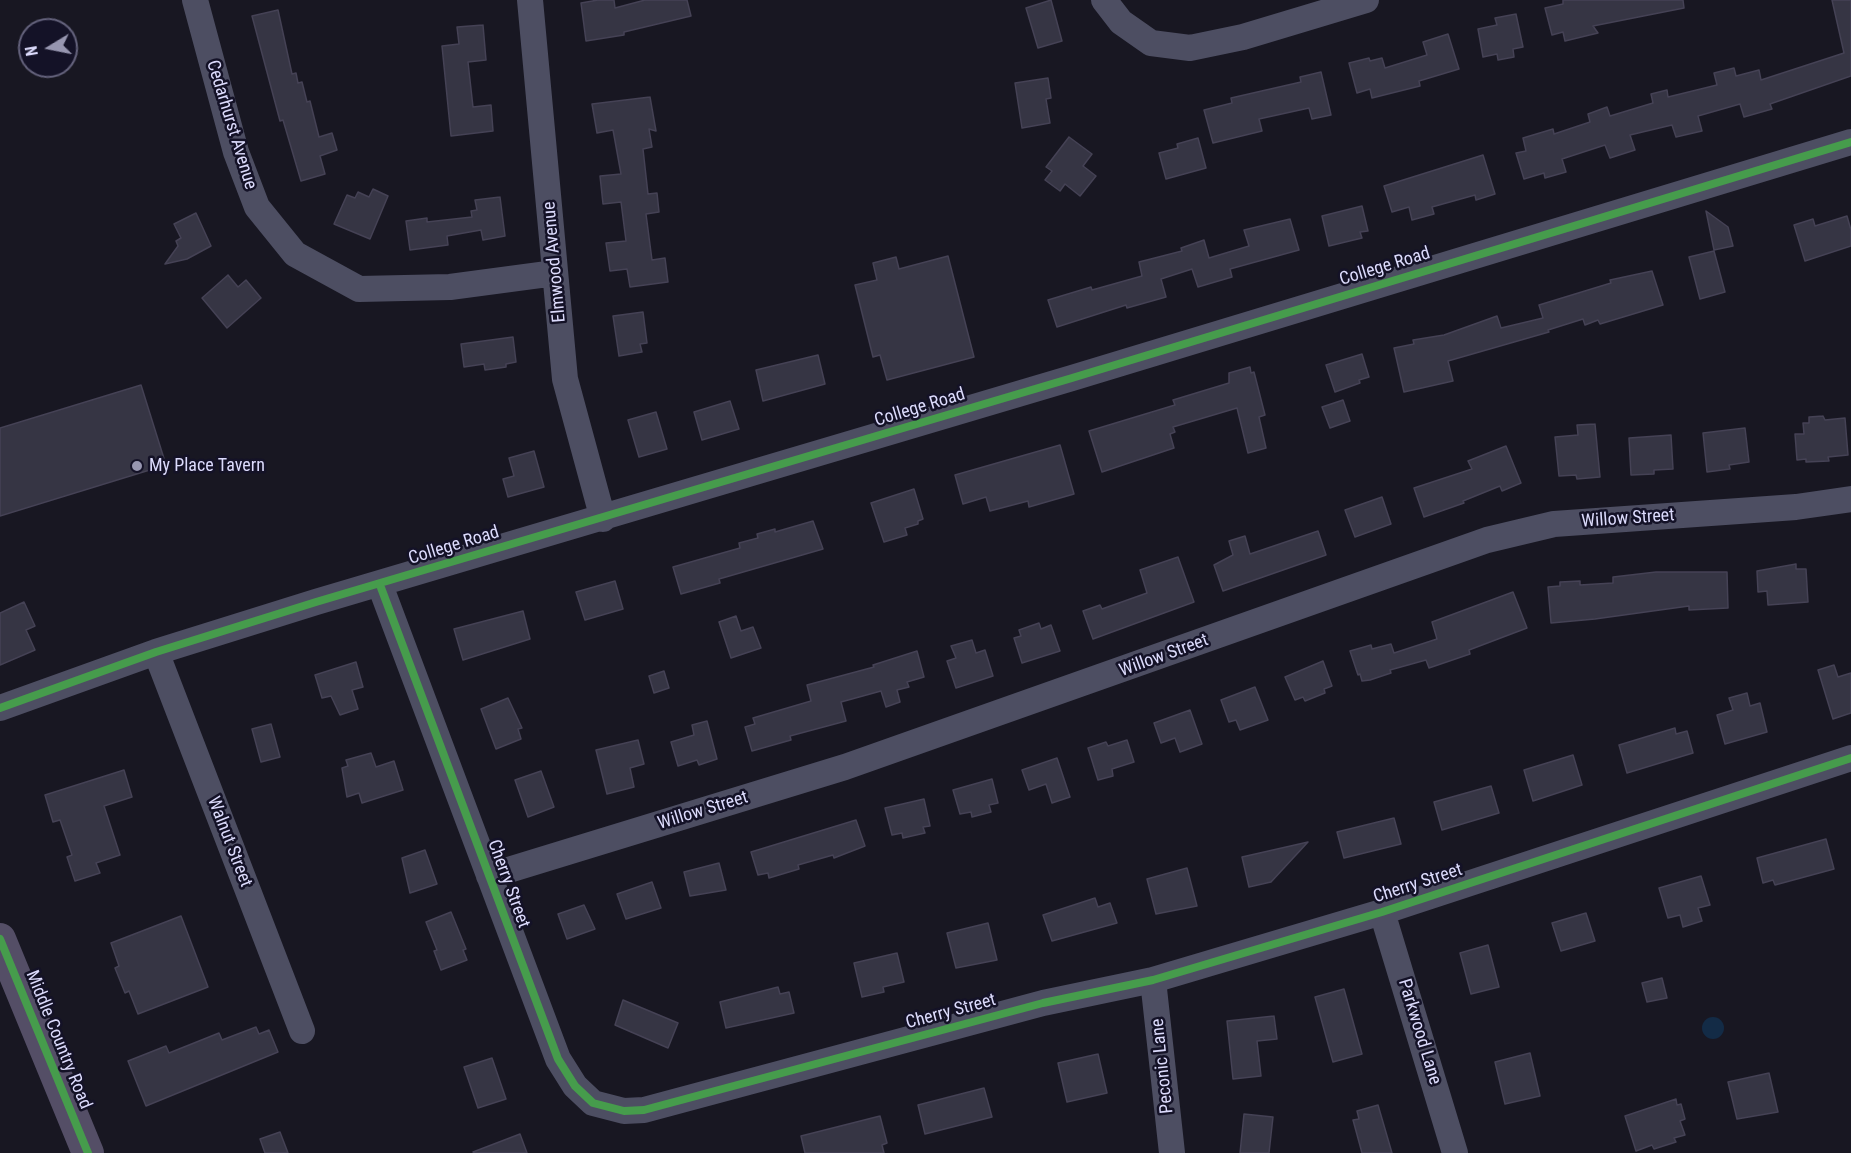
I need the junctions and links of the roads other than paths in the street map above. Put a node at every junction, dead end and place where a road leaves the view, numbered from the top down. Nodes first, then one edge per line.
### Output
1 (195, 0) edge
2 (530, 0) edge
3 (1104, 0) edge
4 (1366, 0) edge
5 (1851, 142) edge
6 (555, 273) junction
7 (1851, 499) edge
8 (603, 519) junction
9 (380, 585) junction
10 (156, 652) junction
11 (0, 708) edge
12 (1851, 758) edge
13 (489, 876) junction
14 (1382, 912) junction
15 (0, 939) edge
16 (1153, 980) junction
17 (302, 1032) dead end
18 (88, 1153) edge
19 (1172, 1153) edge
20 (1455, 1153) edge

1 - 6 street, Cedarhurst Avenue
2 - 6 street, Elmwood Avenue
3 - 4 street
5 - 8 street, College Road
6 - 8 street, Elmwood Avenue
7 - 13 street, Willow Street
8 - 9 street, College Road
9 - 10 street, College Road
9 - 13 street, Cherry Street
10 - 11 street, College Road
10 - 17 street, Walnut Street
12 - 14 street, Cherry Street
13 - 16 street, Cherry Street
14 - 16 street, Cherry Street
14 - 20 street, Parkwood Lane
15 - 18 main road, Middle Country Road
16 - 19 street, Peconic Lane

